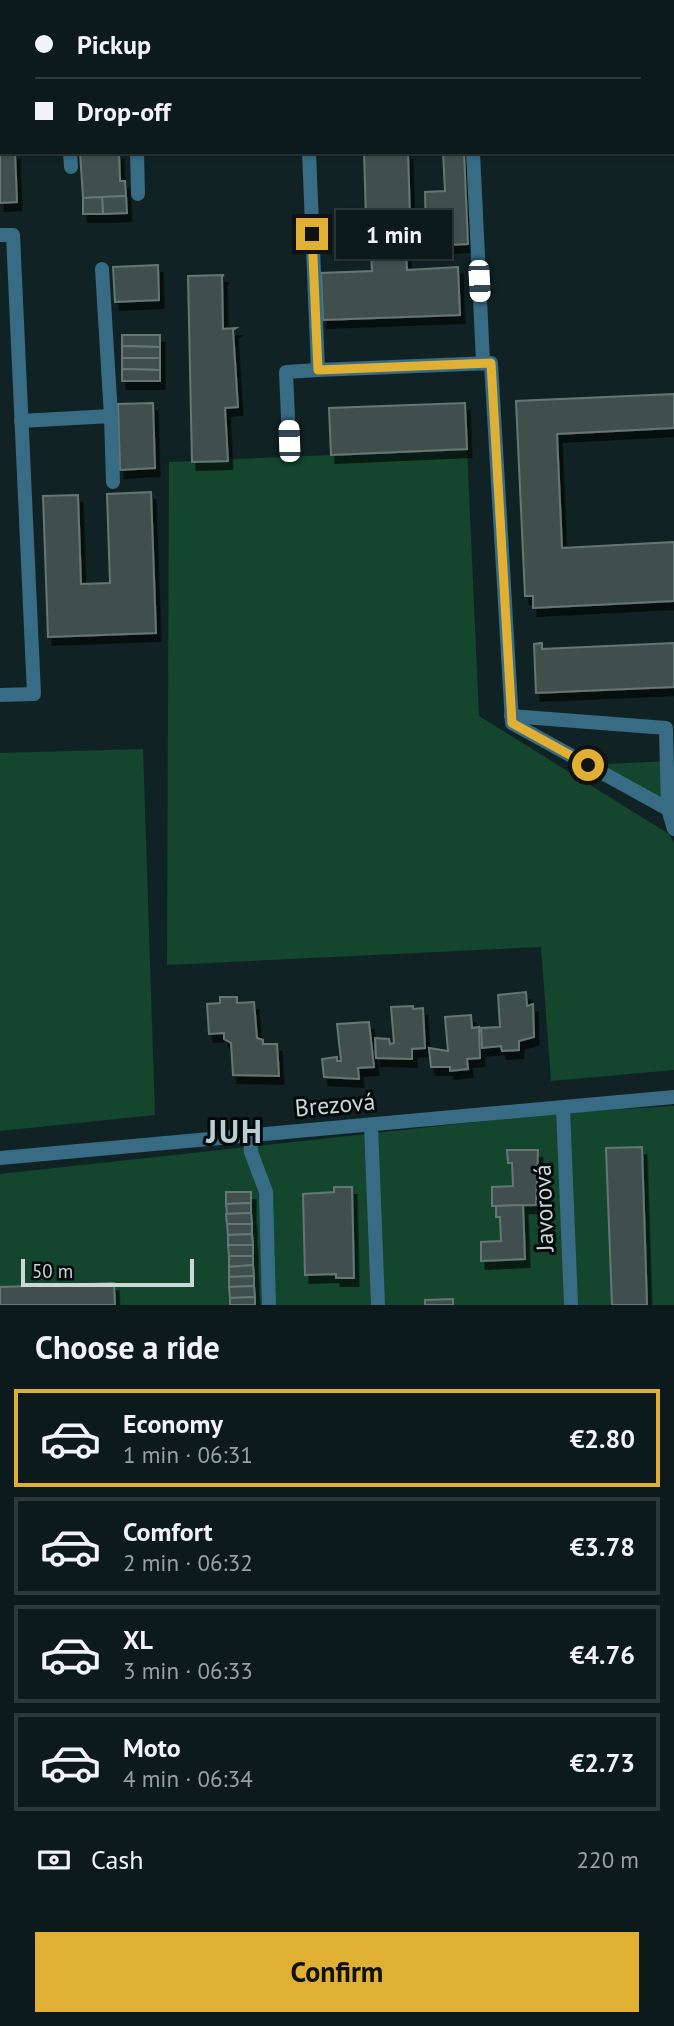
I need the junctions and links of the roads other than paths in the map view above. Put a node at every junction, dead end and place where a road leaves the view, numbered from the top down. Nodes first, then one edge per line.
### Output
1 (137, 154) edge
2 (309, 154) edge
3 (473, 154) edge
4 (138, 194) dead end
5 (0, 235) edge
6 (102, 269) dead end
7 (482, 362) junction
8 (318, 370) junction
9 (111, 416) junction
10 (21, 421) junction
11 (289, 441) dead end
12 (113, 482) dead end
13 (0, 695) edge
14 (511, 716) junction
15 (668, 809) junction
16 (674, 829) edge
17 (674, 1097) edge
18 (563, 1108) junction
19 (371, 1125) junction
20 (250, 1136) junction
21 (0, 1158) edge
22 (270, 1305) edge
23 (378, 1305) edge
24 (571, 1305) edge

1 - 4 street
2 - 8 street
3 - 7 street
5 - 10 street
6 - 9 street
7 - 8 street
7 - 14 street
8 - 11 street
9 - 10 street
9 - 12 street
10 - 13 street
14 - 15 street
14 - 15 street
15 - 16 street
17 - 18 street, Brezová
18 - 19 street, Brezová
18 - 24 street, Javorová
19 - 20 street, Brezová
19 - 23 street
20 - 21 street, Brezová
20 - 22 street

